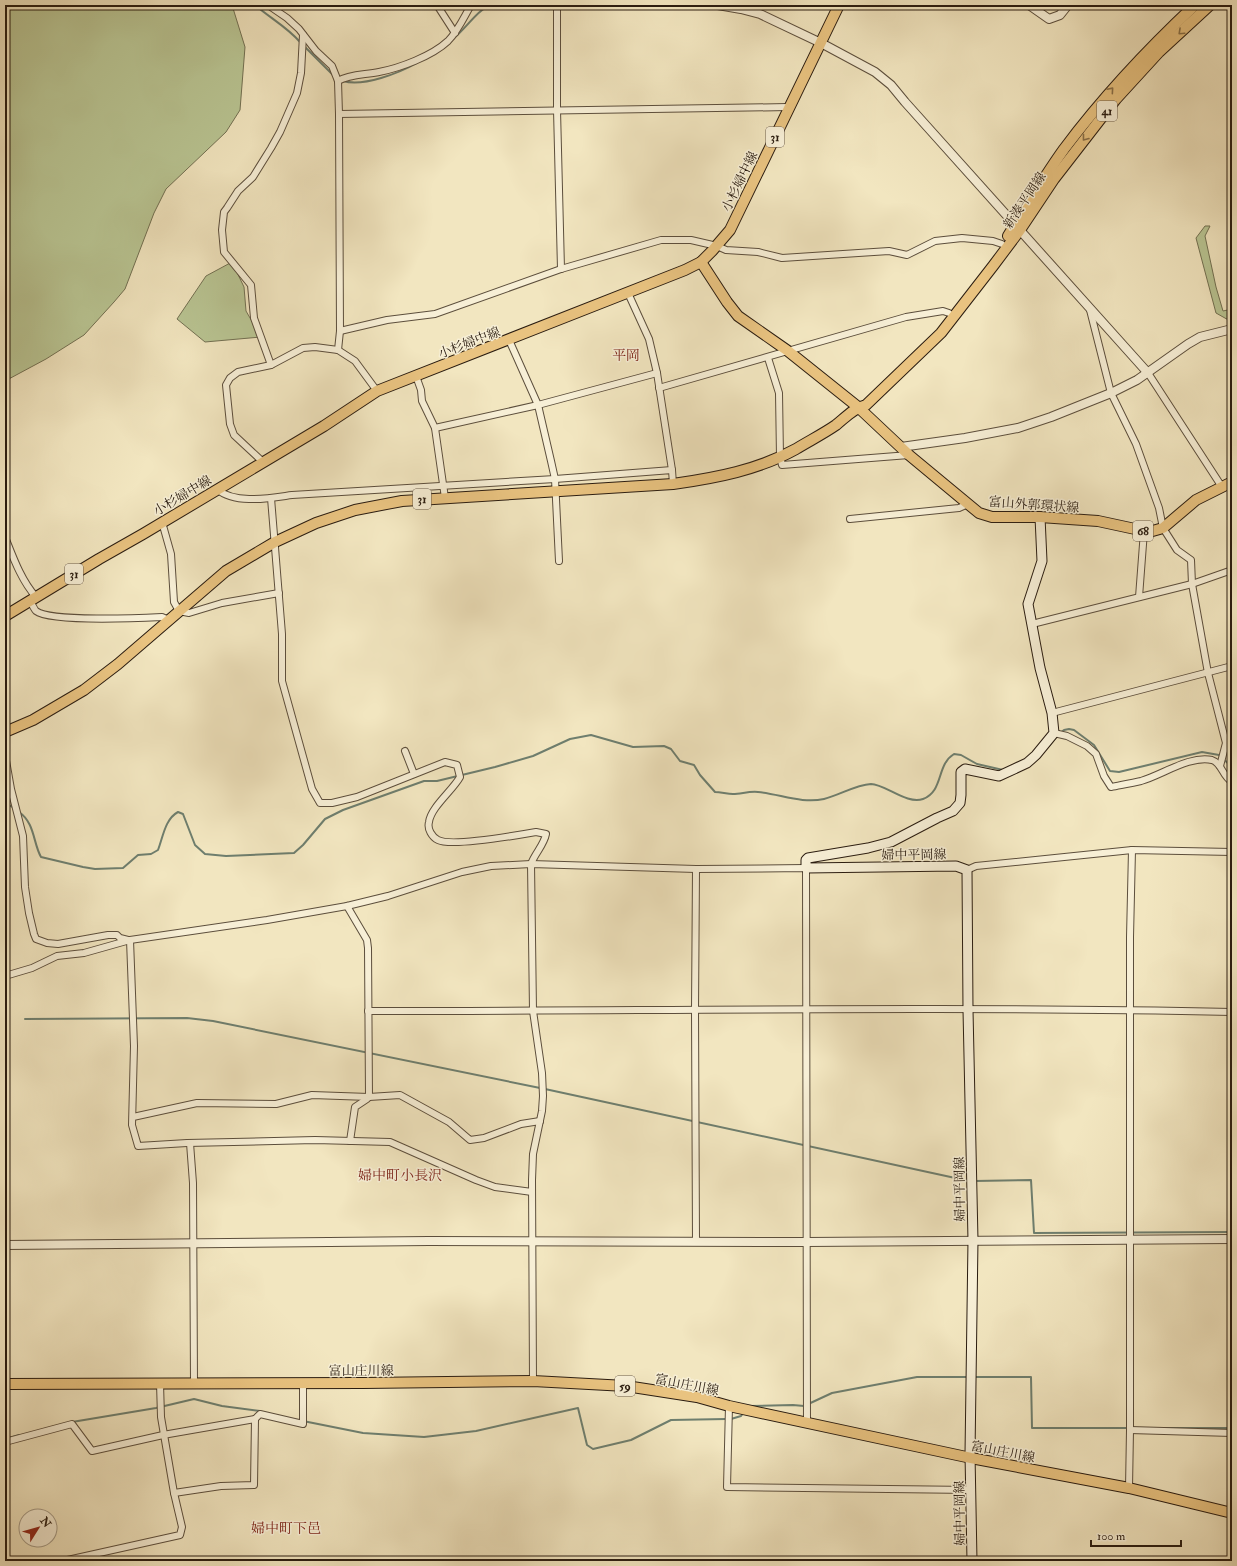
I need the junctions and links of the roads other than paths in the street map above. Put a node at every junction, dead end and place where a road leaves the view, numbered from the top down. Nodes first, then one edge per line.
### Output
1 (268, 5) edge
2 (437, 5) edge
3 (471, 5) edge
4 (557, 5) edge
5 (607, 5) edge
6 (678, 5) edge
7 (718, 5) edge
8 (838, 5) edge
9 (1029, 5) edge
10 (1068, 5) edge
11 (1195, 5) edge
12 (1210, 5) edge
13 (455, 33) junction
14 (303, 35) junction
15 (821, 43) junction
16 (338, 81) junction
17 (788, 106) junction
18 (557, 110) junction
19 (339, 114) junction
20 (1017, 227) junction
21 (1002, 244) junction
22 (717, 246) junction
23 (701, 262) junction
24 (561, 269) junction
25 (628, 294) junction
26 (1089, 306) junction
27 (949, 313) junction
28 (1232, 329) edge
29 (340, 331) junction
30 (509, 340) junction
31 (338, 350) junction
32 (788, 351) junction
33 (768, 358) junction
34 (271, 365) junction
35 (657, 373) junction
36 (1148, 373) junction
37 (416, 376) junction
38 (659, 388) junction
39 (377, 392) junction
40 (1111, 393) junction
41 (538, 406) junction
42 (858, 406) junction
43 (435, 428) junction
44 (901, 447) junction
45 (909, 455) junction
46 (780, 457) junction
47 (263, 462) junction
48 (672, 470) junction
49 (555, 479) junction
50 (1232, 482) edge
51 (673, 484) junction
52 (443, 486) junction
53 (1222, 486) junction
54 (217, 489) junction
55 (555, 491) junction
56 (271, 498) junction
57 (445, 498) junction
58 (968, 504) junction
59 (1040, 517) junction
60 (850, 519) dead end
61 (162, 522) junction
62 (1163, 528) junction
63 (1144, 531) junction
64 (5, 537) edge
65 (275, 542) junction
66 (559, 561) dead end
67 (1232, 570) edge
68 (1192, 584) junction
69 (279, 593) junction
70 (1139, 597) junction
71 (33, 599) junction
72 (179, 611) junction
73 (5, 616) edge
74 (169, 620) junction
75 (1032, 624) junction
76 (1232, 666) edge
77 (1208, 673) junction
78 (1052, 714) junction
79 (5, 732) edge
80 (1054, 733) junction
81 (405, 751) dead end
82 (5, 755) edge
83 (1220, 766) junction
84 (414, 774) junction
85 (1232, 782) edge
86 (1132, 850) junction
87 (1232, 852) edge
88 (531, 864) junction
89 (806, 868) junction
90 (696, 869) junction
91 (967, 870) junction
92 (347, 906) junction
93 (130, 940) junction
94 (5, 976) edge
95 (806, 1008) junction
96 (695, 1010) junction
97 (968, 1010) junction
98 (1130, 1010) junction
99 (368, 1011) junction
100 (533, 1011) junction
101 (1232, 1012) edge
102 (368, 1096) junction
103 (133, 1118) junction
104 (540, 1122) junction
105 (350, 1141) junction
106 (190, 1143) junction
107 (532, 1192) junction
108 (1130, 1239) junction
109 (1232, 1239) edge
110 (973, 1240) junction
111 (532, 1241) junction
112 (696, 1241) junction
113 (807, 1242) junction
114 (193, 1243) junction
115 (5, 1245) edge
116 (533, 1381) junction
117 (160, 1383) junction
118 (303, 1383) junction
119 (5, 1384) edge
120 (194, 1384) junction
121 (729, 1406) junction
122 (254, 1419) junction
123 (807, 1423) junction
124 (1130, 1430) junction
125 (1232, 1433) edge
126 (163, 1435) junction
127 (5, 1442) edge
128 (971, 1458) junction
129 (1129, 1488) junction
130 (972, 1490) junction
131 (174, 1493) junction
132 (1232, 1513) edge
133 (88, 1558) edge
134 (63, 1561) edge
135 (972, 1561) edge

1 - 14 street
2 - 13 street
3 - 13 street
4 - 18 street
5 - 6 street
7 - 15 street
8 - 15 main road, 小杉婦中線 / 31
9 - 10 street
20 -> 11 main road, 新湊平岡線 / 41
12 -> 20 main road, 新湊平岡線 / 41
13 - 16 street
14 - 16 street
14 - 34 street
15 - 17 main road, 小杉婦中線 / 31
15 - 20 street
16 - 19 street
17 - 18 street
17 - 22 main road, 小杉婦中線 / 31
18 - 19 street
18 - 24 street
19 - 29 street
20 - 21 main road, 新湊平岡線 / 41
20 - 26 street
20 - 42 main road, 新湊平岡線 / 41
21 - 22 street
21 - 27 main road, 新湊平岡線 / 41
22 - 23 main road, 小杉婦中線 / 31
22 - 24 street
23 - 25 main road, 小杉婦中線 / 31
23 - 32 main road
24 - 29 street
25 - 30 main road, 小杉婦中線 / 31
25 - 35 street
26 - 36 street
26 - 40 street
27 - 32 street
27 - 42 main road, 新湊平岡線 / 41
28 - 36 street
29 - 31 street
30 - 37 main road, 小杉婦中線 / 31
30 - 41 street
31 - 34 street
31 - 39 street
32 - 33 street
32 - 42 main road
33 - 38 street
33 - 46 street
34 - 47 street
35 - 38 street
35 - 41 street
36 - 40 street
36 - 53 street
37 - 39 main road, 小杉婦中線 / 31
37 - 43 street
38 - 48 street
39 - 47 main road, 小杉婦中線 / 31
40 - 44 street
40 - 62 street
41 - 43 street
41 - 49 street
42 - 44 main road, 富山外郭環状線 / 68
42 - 46 main road, 31
43 - 52 street
44 - 45 main road, 富山外郭環状線 / 68
45 - 46 street
45 - 58 main road, 富山外郭環状線 / 68
46 - 51 main road, 31
47 - 54 main road, 小杉婦中線 / 31
48 - 49 street
48 - 51 street
49 - 52 street
49 - 55 street
50 - 53 main road, 68
51 - 55 main road, 31
52 - 56 street
52 - 57 street
53 - 62 main road, 68
54 - 56 street
54 - 61 main road, 小杉婦中線 / 31
55 - 57 main road, 31
55 - 66 street
56 - 65 street
57 - 65 main road, 31
58 - 59 main road, 富山外郭環状線 / 68
58 - 60 street
59 - 63 main road, 富山外郭環状線 / 68
59 - 75 main road
61 - 71 main road, 小杉婦中線 / 31
61 - 72 street
62 - 63 main road, 富山外郭環状線 / 68
62 - 68 street
63 - 70 street
64 - 71 street
65 - 69 street
65 - 72 main road, 31
67 - 68 street
68 - 70 street
68 - 77 street
69 - 72 street
69 - 84 street
70 - 75 street
71 - 73 main road, 小杉婦中線 / 31
71 - 74 street
72 - 74 main road, 31
74 - 79 main road, 31
75 - 78 main road
76 - 77 street
77 - 78 street
77 - 83 street
78 - 80 main road
80 - 83 street
80 - 89 main road, 婦中平岡線
81 - 84 street
82 - 93 street
83 - 85 street
84 - 88 street
86 - 87 street
86 - 91 street
86 - 98 street
88 - 90 street
88 - 92 street
88 - 100 street
89 - 90 street
89 - 91 main road, 婦中平岡線
89 - 95 street
90 - 96 street
91 - 97 main road, 婦中平岡線
92 - 93 street
92 - 99 street
93 - 94 street
93 - 103 street
95 - 96 street
95 - 97 street
95 - 113 street
96 - 100 street
96 - 112 street
97 - 98 street
97 - 110 main road, 婦中平岡線
98 - 101 street
98 - 108 street
99 - 100 street
99 - 102 street
100 - 104 street
102 - 103 street
102 - 104 street
102 - 105 street
103 - 106 street
104 - 107 street
105 - 106 street
105 - 107 street
106 - 114 street
107 - 111 street
108 - 109 street
108 - 110 street
108 - 124 street
110 - 113 street
110 - 128 main road, 婦中平岡線
111 - 112 street
111 - 114 street
111 - 116 street
112 - 113 street
113 - 123 street
114 - 115 street
114 - 120 street
116 - 118 main road, 富山庄川線 / 59
116 - 121 main road, 富山庄川線 / 59
117 - 119 main road, 富山庄川線 / 59
117 - 120 main road, 富山庄川線 / 59
117 - 126 street
118 - 120 main road, 富山庄川線 / 59
118 - 122 street
121 - 123 main road, 富山庄川線 / 59
121 - 130 street
122 - 126 street
122 - 131 street
123 - 128 main road, 富山庄川線 / 59
124 - 125 street
124 - 129 street
126 - 127 street
126 - 131 street
128 - 129 main road, 富山庄川線 / 59
128 - 130 main road, 婦中平岡線
129 - 132 main road, 富山庄川線 / 59
130 - 135 main road, 婦中平岡線
131 - 133 street
133 - 134 street

